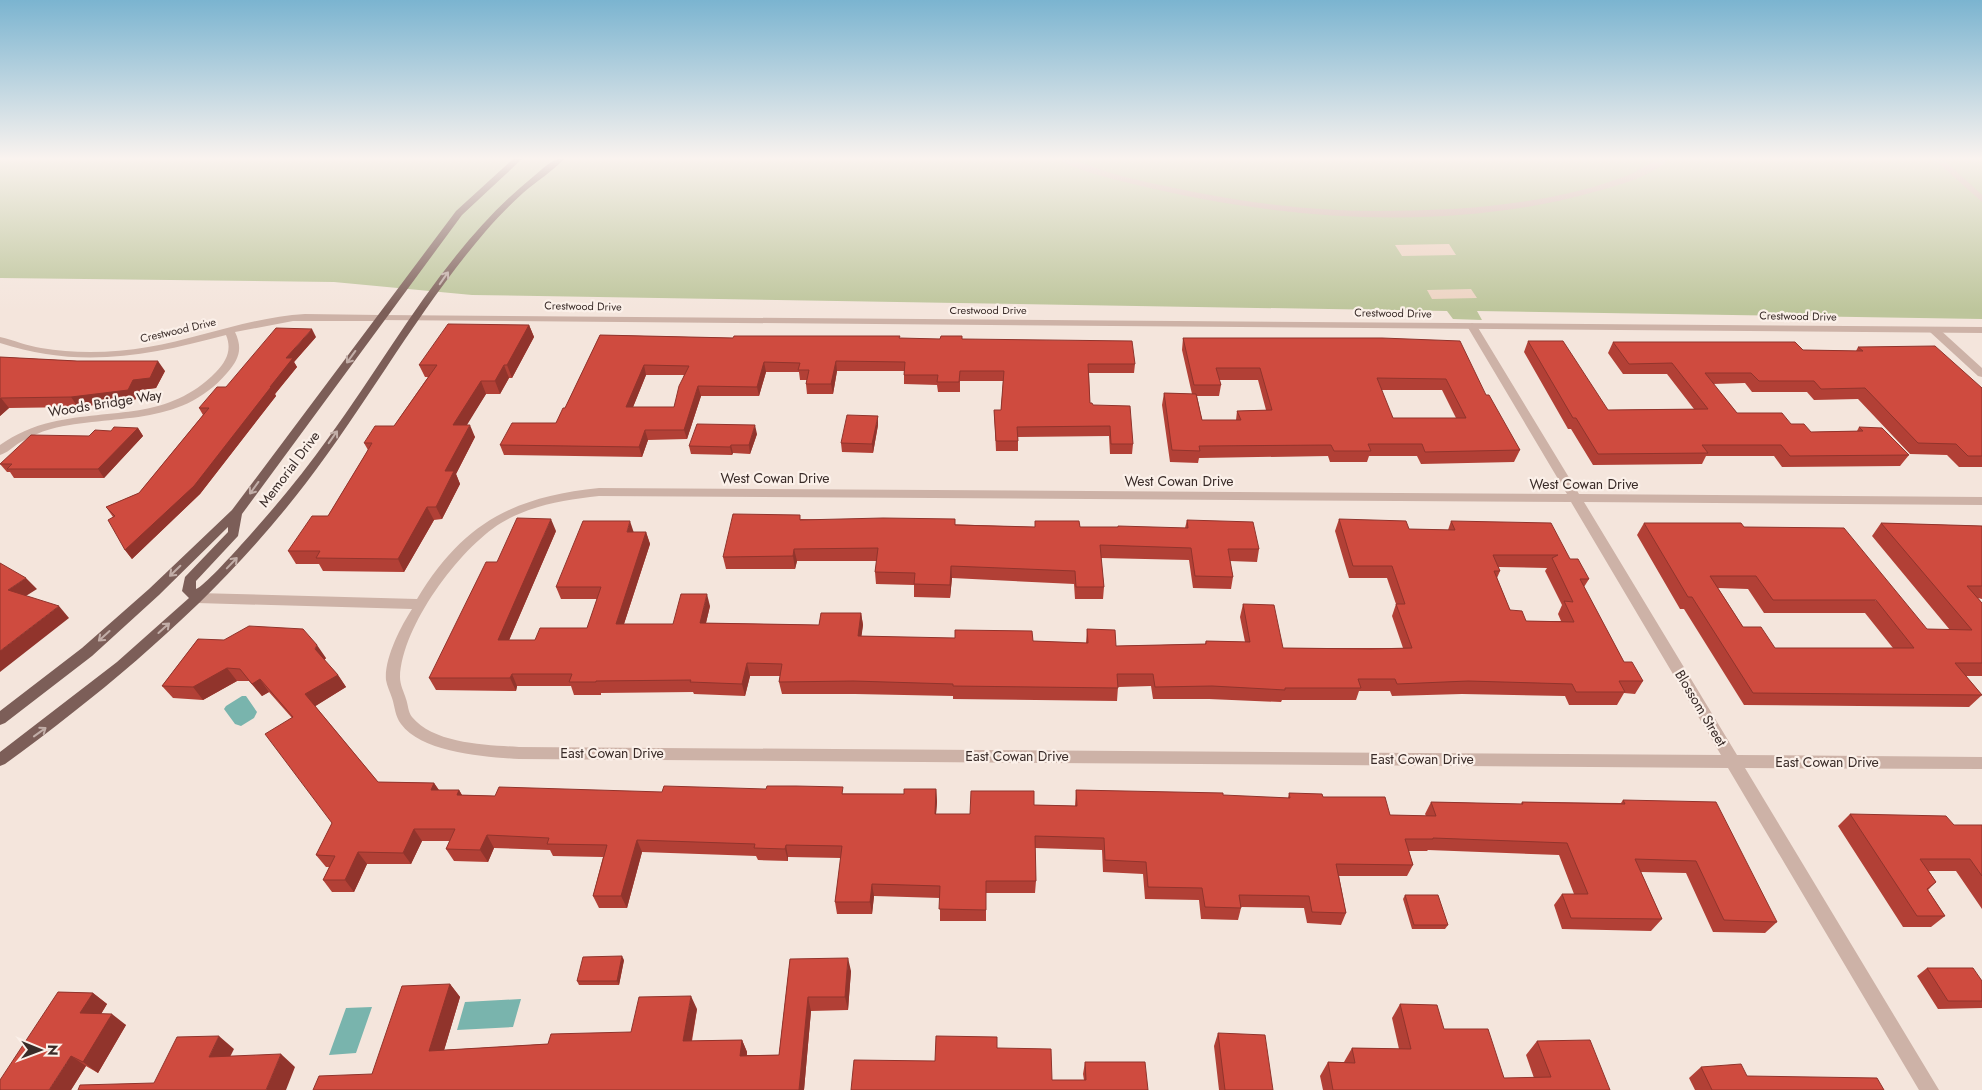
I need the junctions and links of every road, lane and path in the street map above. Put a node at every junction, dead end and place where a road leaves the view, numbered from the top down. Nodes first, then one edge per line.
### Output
1 (464, 209) edge
2 (501, 209) edge
3 (1315, 209) edge
4 (1481, 209) edge
5 (380, 318) junction
6 (416, 318) junction
7 (1472, 326) junction
8 (1934, 330) junction
9 (1982, 330) edge
10 (229, 331) junction
11 (0, 340) edge
12 (1982, 374) edge
13 (0, 451) edge
14 (1575, 499) junction
15 (1982, 501) edge
16 (236, 513) junction
17 (198, 598) junction
18 (421, 604) junction
19 (0, 720) edge
20 (0, 760) edge
21 (1733, 762) junction
22 (1982, 763) edge
23 (1930, 1090) edge

1 - 5 main road, Memorial Drive
6 -> 2 main road, Memorial Drive
3 - 4 street
5 - 6 street, Crestwood Drive
5 - 10 street, Crestwood Drive
5 -> 16 main road, Memorial Drive
6 - 7 street, Crestwood Drive
17 -> 6 main road, Memorial Drive
7 - 8 street, Crestwood Drive
7 - 14 street, Blossom Street
8 - 9 street, Crestwood Drive
8 - 12 street
10 - 11 street, Crestwood Drive
10 - 13 street, Woods Bridge Way
14 - 15 street, West Cowan Drive
14 - 18 street, West Cowan Drive
14 - 21 street, Blossom Street
16 - 17 main road
16 -> 19 main road, Memorial Drive
17 - 18 street
20 -> 17 main road, Memorial Drive
18 - 21 street, East Cowan Drive
21 - 22 street, East Cowan Drive
21 - 23 street, Blossom Street

